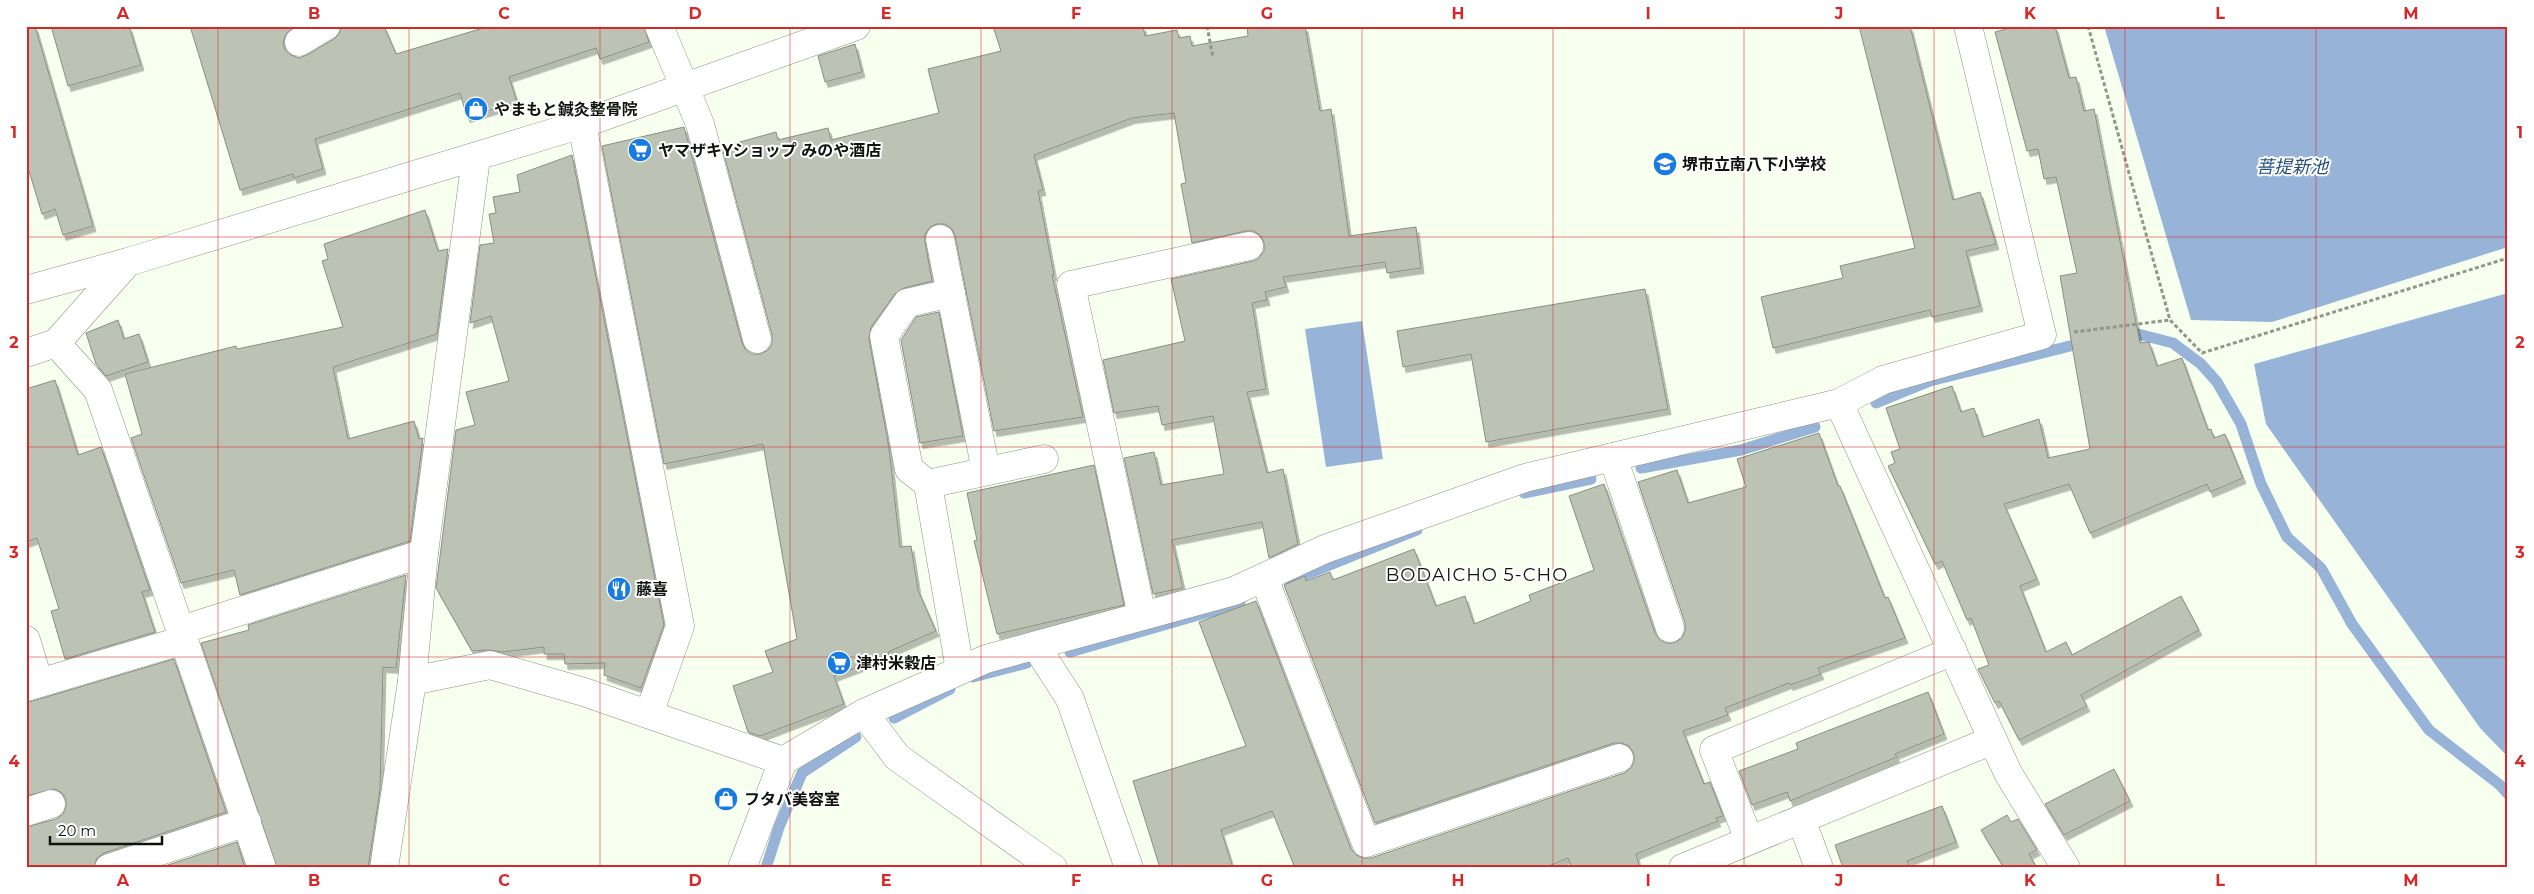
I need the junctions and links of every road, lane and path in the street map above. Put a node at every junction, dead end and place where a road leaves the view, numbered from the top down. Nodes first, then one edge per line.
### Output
1 (326, 26) edge
2 (659, 26) edge
3 (856, 26) edge
4 (1206, 26) edge
5 (1968, 26) edge
6 (2088, 26) edge
7 (803, 35) edge
8 (298, 42) dead end
9 (1213, 58) dead end
10 (684, 87) junction
11 (582, 124) junction
12 (476, 158) junction
13 (940, 239) dead end
14 (1249, 246) dead end
15 (2508, 258) edge
16 (128, 262) junction
17 (26, 290) edge
18 (951, 292) junction
19 (2170, 320) junction
20 (2042, 336) junction
21 (757, 339) dead end
22 (56, 344) junction
23 (26, 354) edge
24 (1839, 403) junction
25 (1613, 457) junction
26 (1044, 459) dead end
27 (986, 471) junction
28 (928, 484) junction
29 (424, 553) junction
30 (1264, 578) junction
31 (1142, 616) junction
32 (1670, 628) dead end
33 (182, 635) junction
34 (26, 640) edge
35 (1036, 646) junction
36 (1953, 651) junction
37 (960, 670) junction
38 (412, 681) junction
39 (33, 685) edge
40 (864, 712) junction
41 (648, 714) junction
42 (1993, 740) junction
43 (1619, 758) dead end
44 (782, 761) junction
45 (1801, 819) junction
46 (247, 822) junction
47 (1749, 840) junction
48 (109, 868) edge
49 (262, 868) edge
50 (384, 868) edge
51 (742, 868) edge
52 (1053, 868) edge
53 (1128, 868) edge
54 (1683, 868) edge
55 (1819, 868) edge
56 (2066, 868) edge

1 - 8 street
2 - 10 street
3 - 7 street
4 - 9 path
5 - 20 street
6 - 19 path
7 - 10 street
10 - 11 street
10 - 21 street
11 - 12 street
11 - 41 street
12 - 16 street
12 - 29 street
13 - 18 street
14 - 31 street
15 - 19 path
16 - 17 street
16 - 22 street
18 - 27 street
18 - 28 street
19 - 20 path
20 - 24 street
22 - 23 street
22 - 33 street
24 - 25 street
24 - 36 street
25 - 30 street
25 - 32 street
26 - 27 street
27 - 28 street
28 - 37 street
29 - 33 street
29 - 38 street
30 - 31 street
30 - 43 street
31 - 35 street
33 - 39 street
33 - 46 street
34 - 39 street
35 - 37 street
35 - 53 street
36 - 42 street
36 - 47 street
37 - 40 street
38 - 41 street
38 - 50 street
40 - 44 street
40 - 52 street
41 - 44 street
42 - 45 street
42 - 56 street
44 - 51 street
45 - 47 street
45 - 55 street
46 - 48 street
46 - 49 street
47 - 54 street

